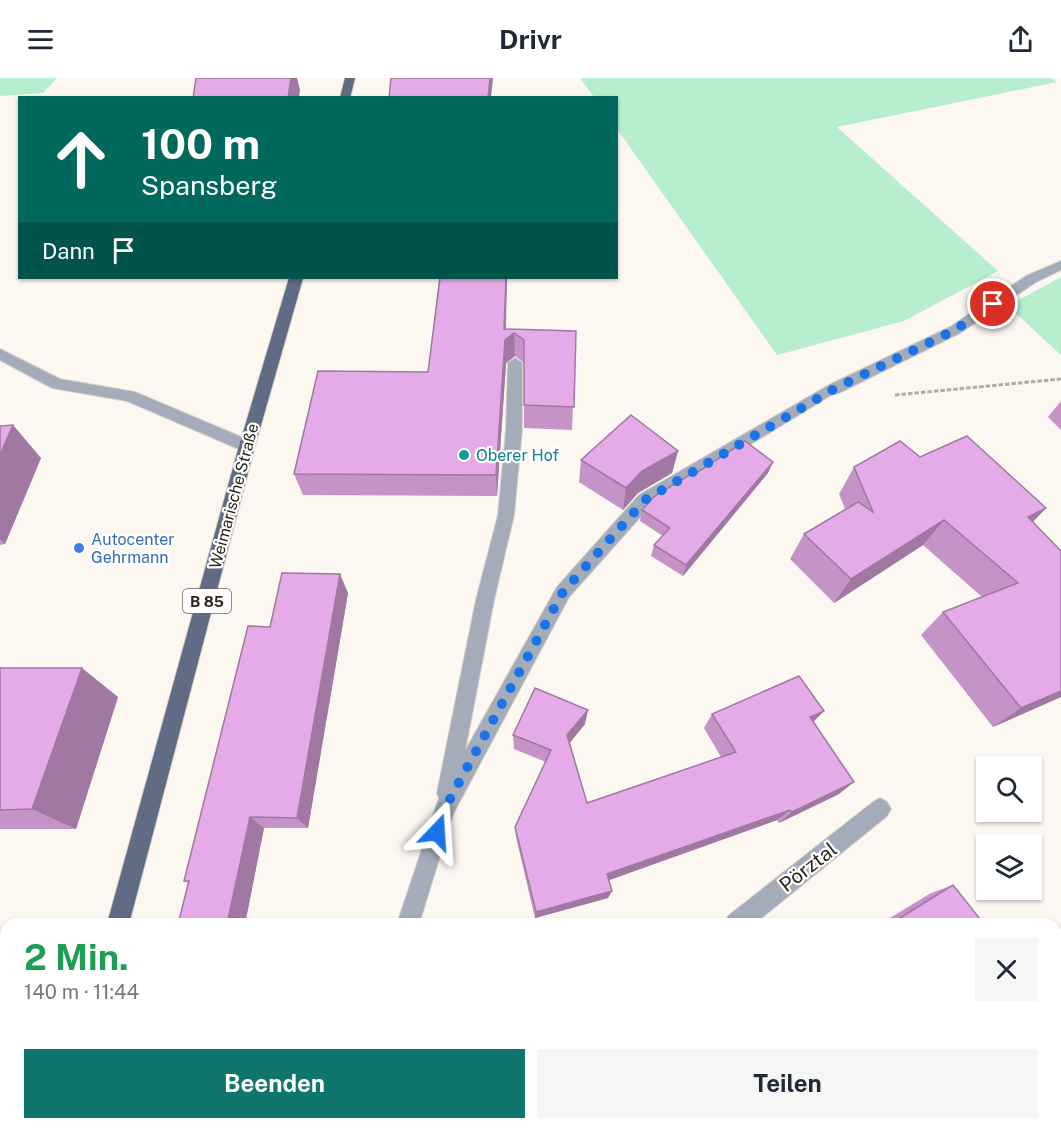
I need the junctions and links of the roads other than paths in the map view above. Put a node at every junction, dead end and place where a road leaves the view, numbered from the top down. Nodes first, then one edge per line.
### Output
1 (351, 78) edge
2 (346, 96) edge
3 (1061, 265) edge
4 (296, 279) edge
5 (0, 354) edge
6 (515, 363) dead end
7 (247, 446) junction
8 (880, 809) dead end
9 (444, 810) junction
10 (120, 918) edge
11 (410, 918) edge
12 (744, 918) edge

1 - 2 main road
3 - 9 street
4 - 7 main road, Weimarische Straße / B 85
5 - 7 street
6 - 9 street
7 - 10 main road, Weimarische Straße / B 85
8 - 12 street, Pörztal
9 - 11 street

